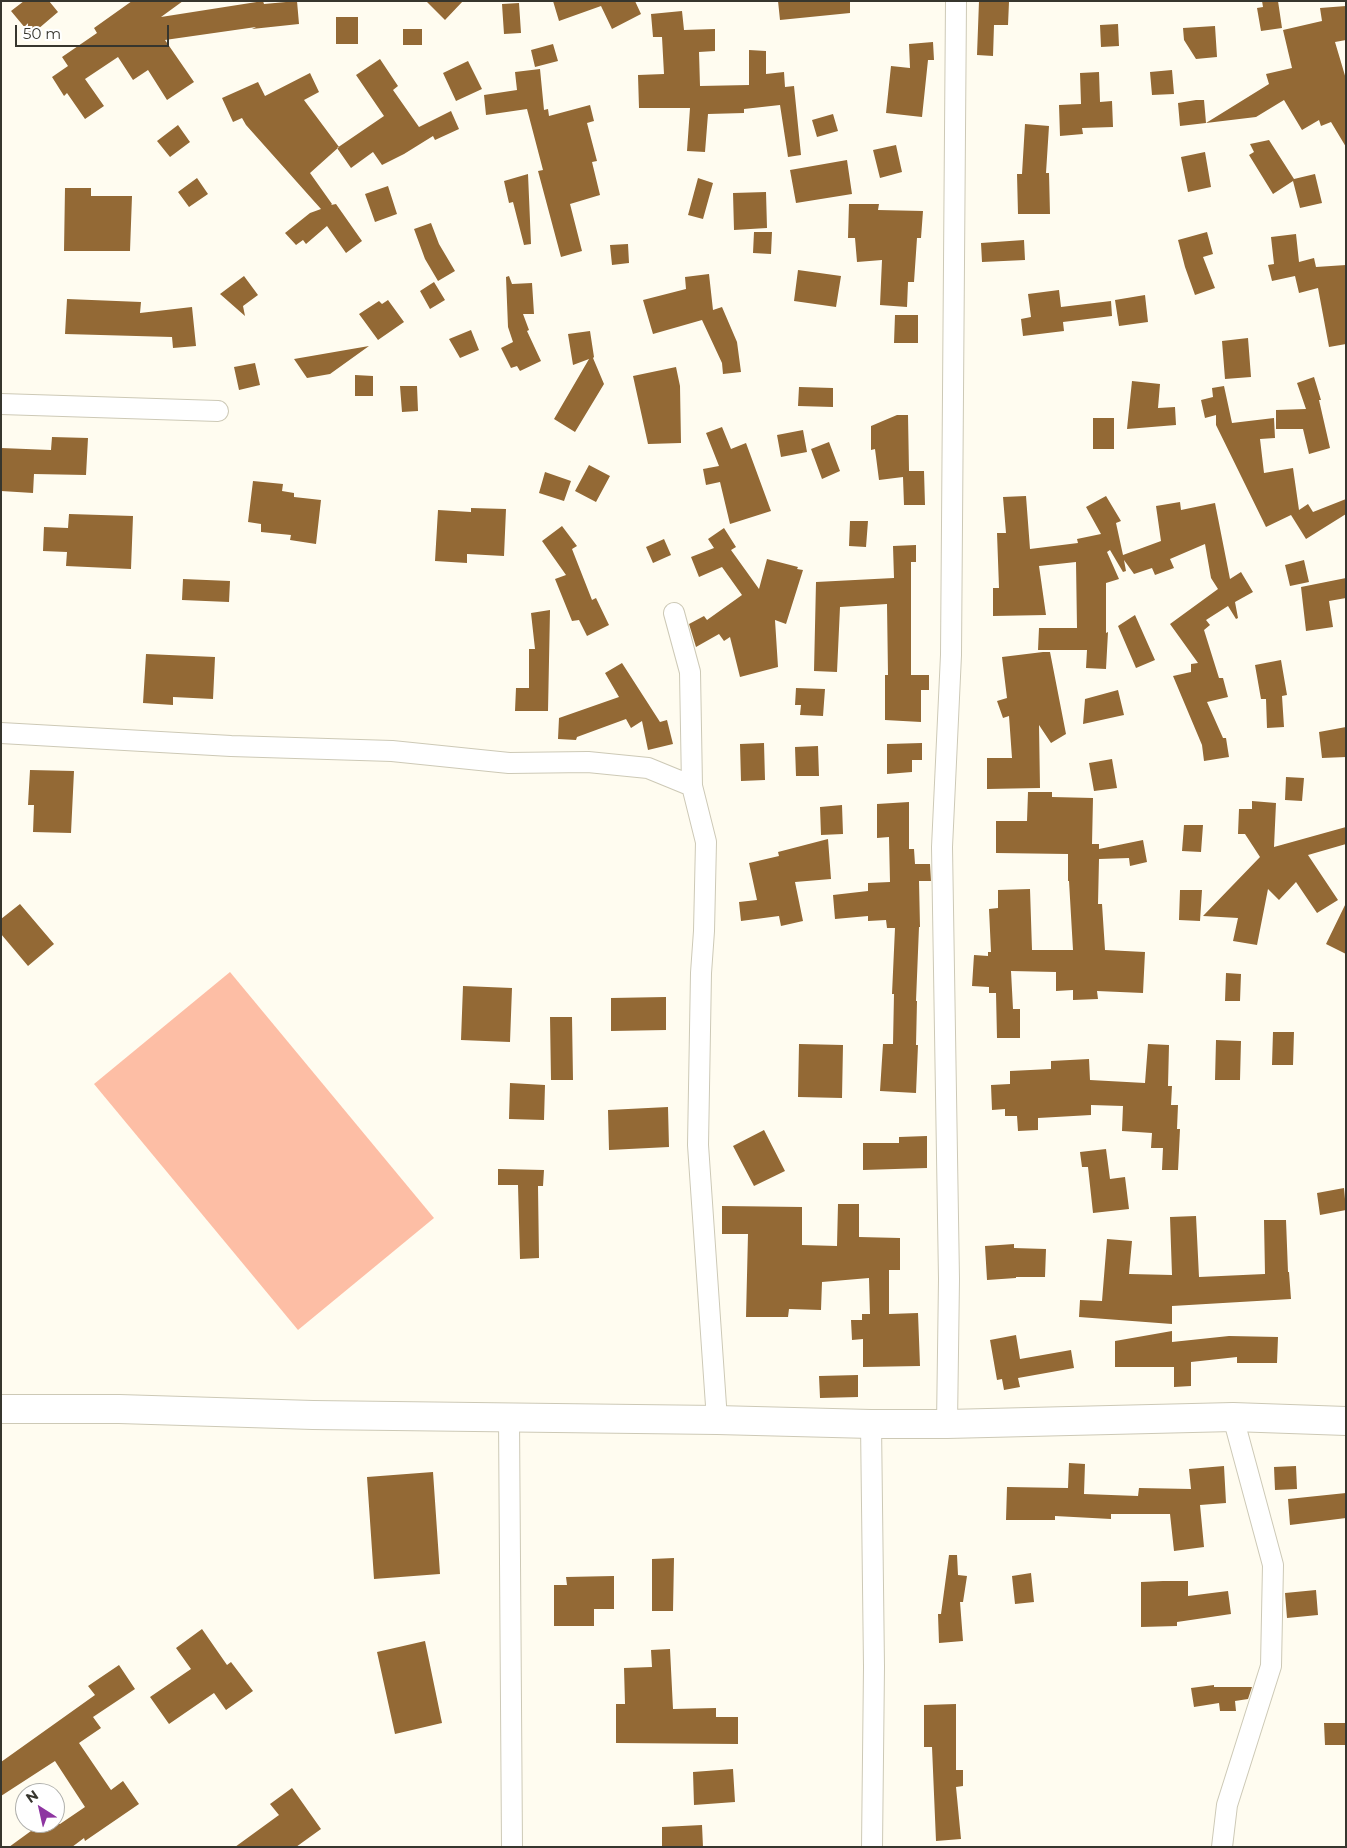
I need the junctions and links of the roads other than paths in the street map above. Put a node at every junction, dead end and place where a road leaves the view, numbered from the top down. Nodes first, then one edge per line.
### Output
1 (956, 1) edge
2 (1, 404) edge
3 (218, 411) dead end
4 (674, 614) dead end
5 (1, 733) edge
6 (692, 786) junction
7 (1, 1409) edge
8 (1233, 1416) junction
9 (509, 1418) junction
10 (717, 1420) junction
11 (1346, 1421) edge
12 (871, 1424) junction
13 (947, 1424) junction
14 (512, 1847) edge
15 (872, 1847) edge
16 (1222, 1847) edge

1 - 13 street
2 - 3 street
4 - 6 street
5 - 6 street
6 - 10 street
7 - 9 main road
8 - 11 main road
8 - 13 main road
8 - 16 street
9 - 10 main road
9 - 14 street
10 - 12 main road
12 - 13 main road
12 - 15 street

